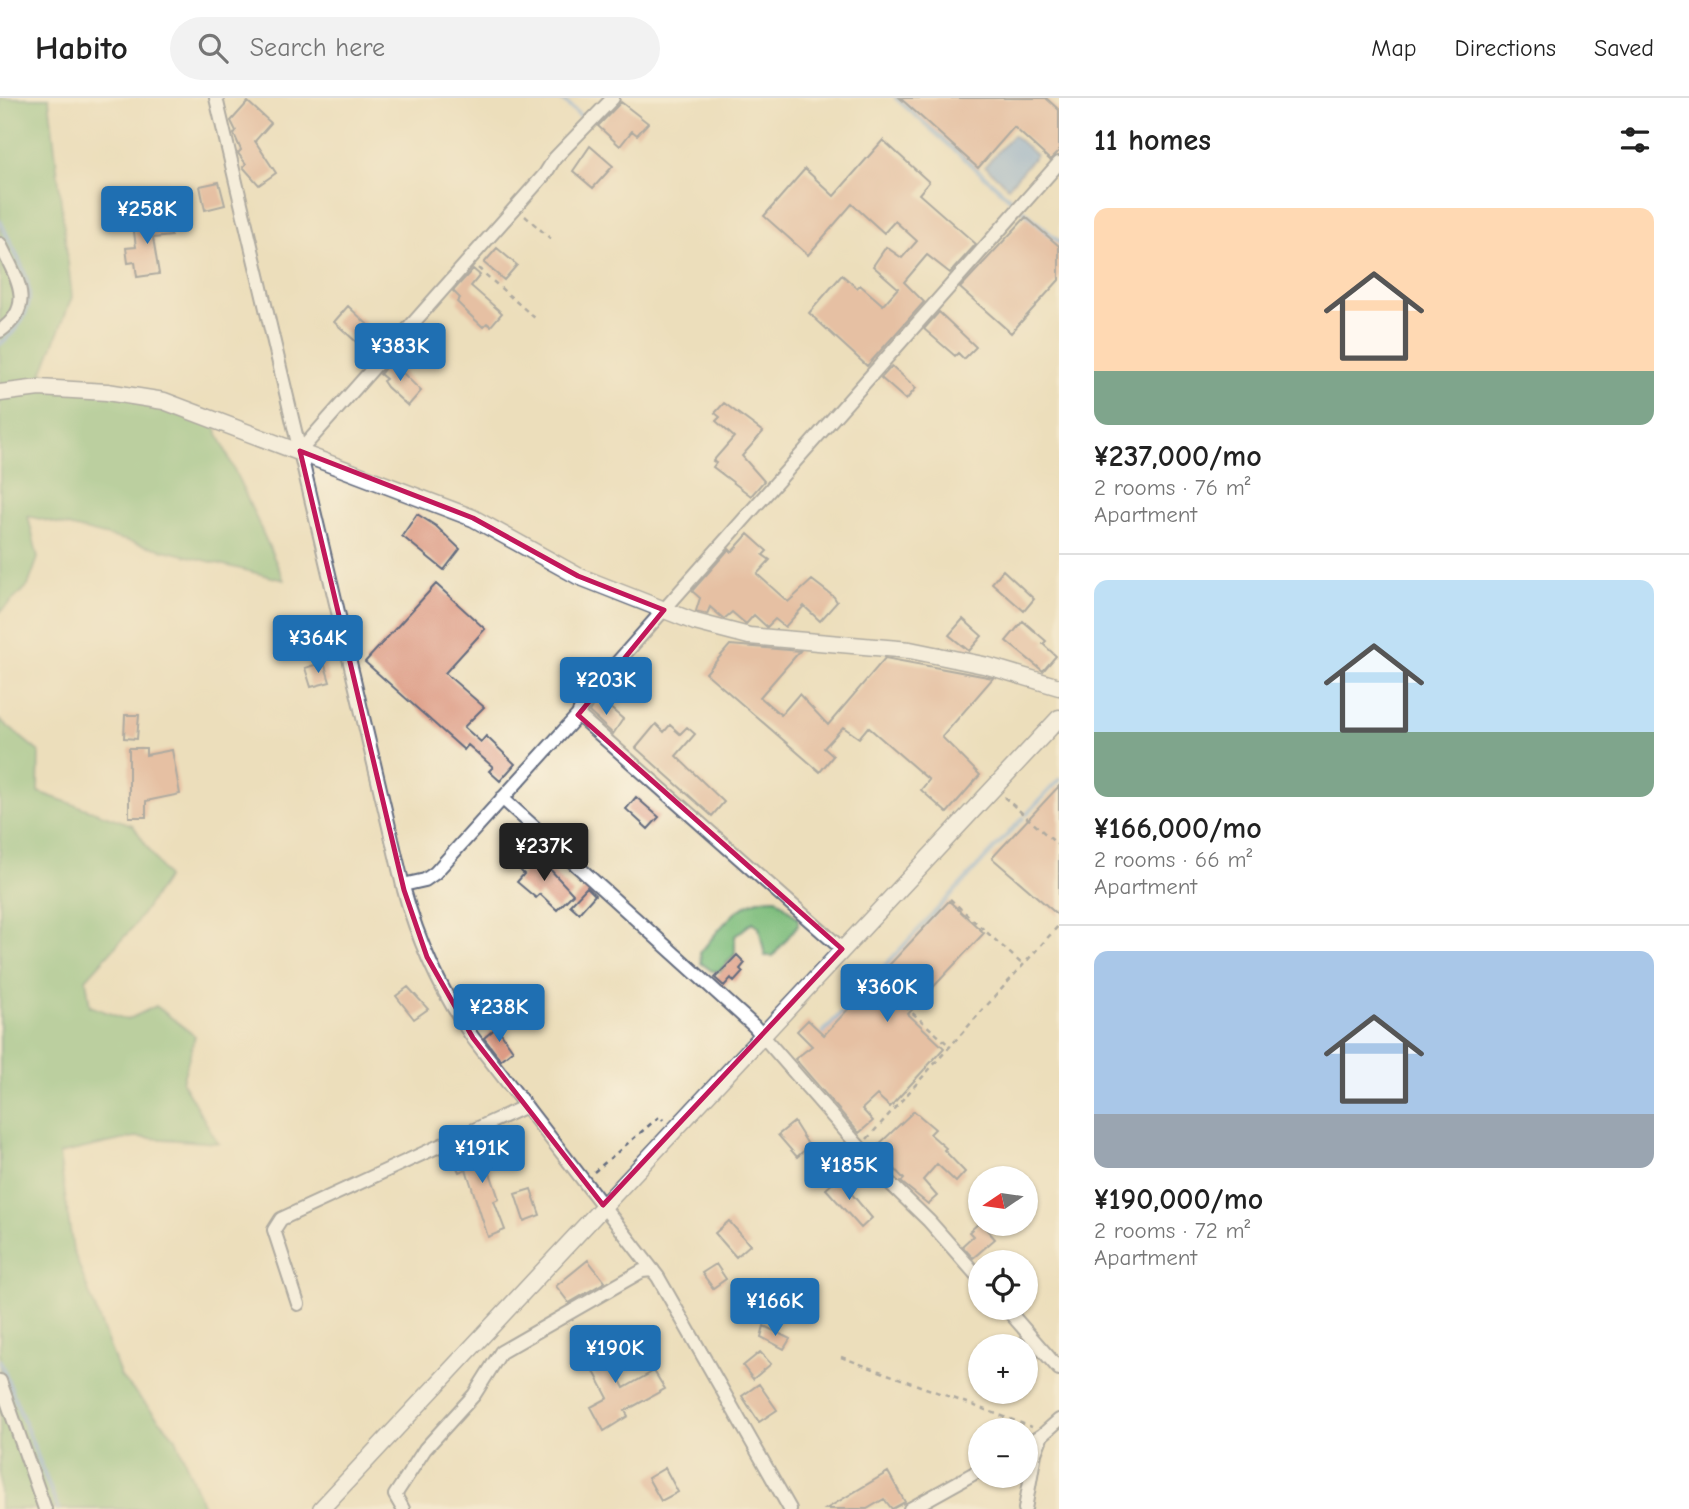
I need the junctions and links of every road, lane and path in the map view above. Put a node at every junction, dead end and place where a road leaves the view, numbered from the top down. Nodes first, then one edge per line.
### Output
1 (216, 98) edge
2 (612, 98) edge
3 (1059, 163) edge
4 (515, 207) junction
5 (551, 239) dead end
6 (0, 244) edge
7 (469, 260) junction
8 (536, 319) dead end
9 (0, 331) edge
10 (0, 393) edge
11 (300, 451) junction
12 (664, 610) junction
13 (1059, 687) edge
14 (578, 715) junction
15 (1059, 718) edge
16 (993, 787) junction
17 (502, 798) junction
18 (1059, 846) edge
19 (403, 885) junction
20 (950, 899) dead end
21 (1059, 925) edge
22 (842, 949) junction
23 (1024, 965) junction
24 (875, 980) dead end
25 (762, 1034) junction
26 (951, 1047) junction
27 (526, 1106) junction
28 (673, 1129) junction
29 (858, 1146) junction
30 (584, 1180) junction
31 (603, 1205) junction
32 (968, 1265) edge
33 (653, 1270) junction
34 (298, 1304) dead end
35 (1016, 1320) edge
36 (841, 1357) dead end
37 (1059, 1369) edge
38 (0, 1381) edge
39 (1059, 1420) edge
40 (1042, 1436) junction
41 (1038, 1438) edge
42 (968, 1477) edge
43 (45, 1509) edge
44 (321, 1509) edge
45 (403, 1509) edge
46 (790, 1509) edge
47 (910, 1509) edge
48 (1025, 1509) edge

1 - 11 street
2 - 4 street
3 - 12 street
4 - 5 path
4 - 7 street
6 - 9 street
7 - 8 path
7 - 11 street
10 - 11 street
11 - 12 street
11 - 19 street
12 - 13 street
12 - 14 street
14 - 17 street
14 - 22 street
15 - 16 street
16 - 18 path
16 - 22 street
17 - 19 street
17 - 25 street
19 - 27 street
20 - 23 path
21 - 23 path
22 - 25 street
23 - 26 path
24 - 26 path
25 - 28 street
25 - 29 street
26 - 29 path
27 - 30 street
27 - 34 street
28 - 30 path
28 - 31 street
29 - 32 street
30 - 31 street
31 - 33 street
31 - 44 street
33 - 45 street
33 - 46 street
35 - 37 street
36 - 40 path
38 - 43 street
39 - 40 street
40 - 41 street
40 - 48 street
42 - 47 street

